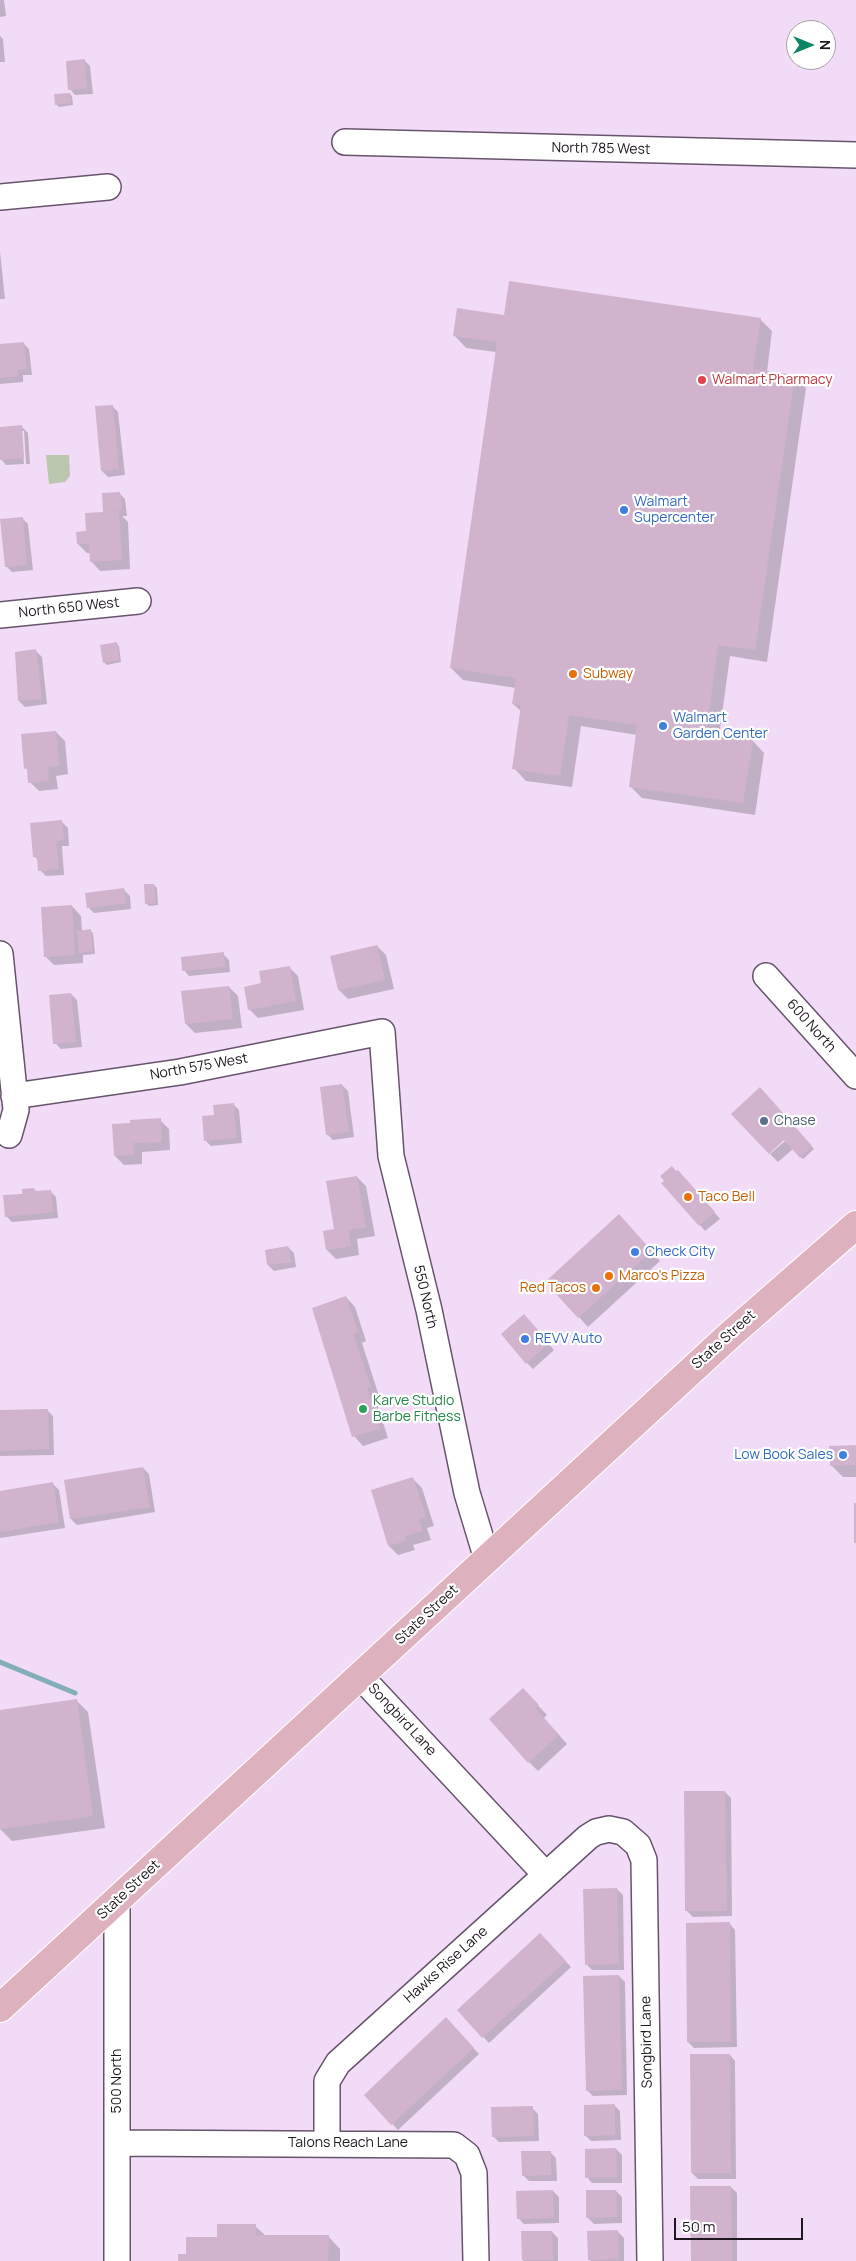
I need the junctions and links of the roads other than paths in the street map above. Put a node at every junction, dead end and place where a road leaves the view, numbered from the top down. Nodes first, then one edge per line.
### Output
1 (345, 142) dead end
2 (856, 155) edge
3 (108, 187) dead end
4 (0, 197) edge
5 (138, 601) dead end
6 (0, 615) edge
7 (0, 954) edge
8 (766, 976) dead end
9 (382, 1032) joint
10 (856, 1076) edge
11 (14, 1096) junction
12 (9, 1135) dead end
13 (856, 1225) edge
14 (487, 1559) junction
15 (360, 1676) junction
16 (623, 1832) joint
17 (545, 1874) junction
18 (117, 1900) junction
19 (0, 2008) edge
20 (117, 2143) junction
21 (326, 2143) junction
22 (117, 2261) edge
23 (476, 2261) edge
24 (650, 2261) edge

1 - 2 street, North 785 West
3 - 4 street
5 - 6 street, North 650 West
7 - 11 street
8 - 10 street, 600 North
9 - 11 street, North 575 West
9 - 14 street, 550 North
11 - 12 street
13 - 14 main road, State Street
14 - 15 main road, State Street
15 - 17 street, Songbird Lane
15 - 18 main road, State Street
16 - 17 street, Hawks Rise Lane
16 - 24 street, Songbird Lane
17 - 21 street, Hawks Rise Lane
18 - 19 main road, State Street
18 - 20 street, 500 North
20 - 21 street, Talons Reach Lane
20 - 22 street, 500 North
21 - 23 street, Talons Reach Lane

